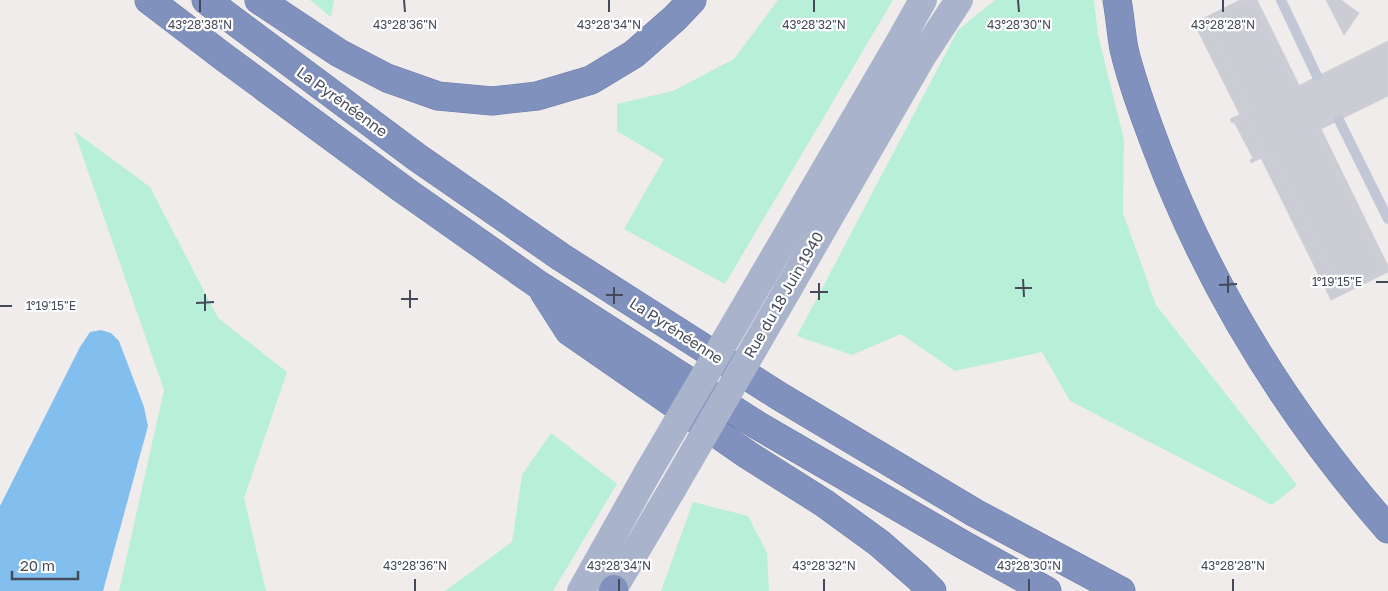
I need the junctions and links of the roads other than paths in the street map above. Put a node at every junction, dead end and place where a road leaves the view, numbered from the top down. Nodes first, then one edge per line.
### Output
1 (150, 0) edge
2 (206, 0) edge
3 (259, 0) edge
4 (692, 0) edge
5 (923, 0) edge
6 (959, 0) edge
7 (1117, 0) edge
8 (1281, 0) edge
9 (1318, 76) dead end
10 (1339, 120) dead end
11 (1388, 219) edge
12 (539, 285) junction
13 (1388, 529) edge
14 (613, 590) edge
15 (581, 591) edge
16 (932, 591) edge
17 (1047, 591) edge
18 (1121, 591) edge

1 - 12 highway
2 - 18 highway, La Pyrénéenne
3 - 4 highway
5 - 15 main road, Rue du 18 Juin 1940, bridge
6 - 14 main road, Rue du 18 Juin 1940, bridge
7 - 13 highway
8 - 9 lane
10 - 11 lane
12 - 16 highway
12 - 17 highway

